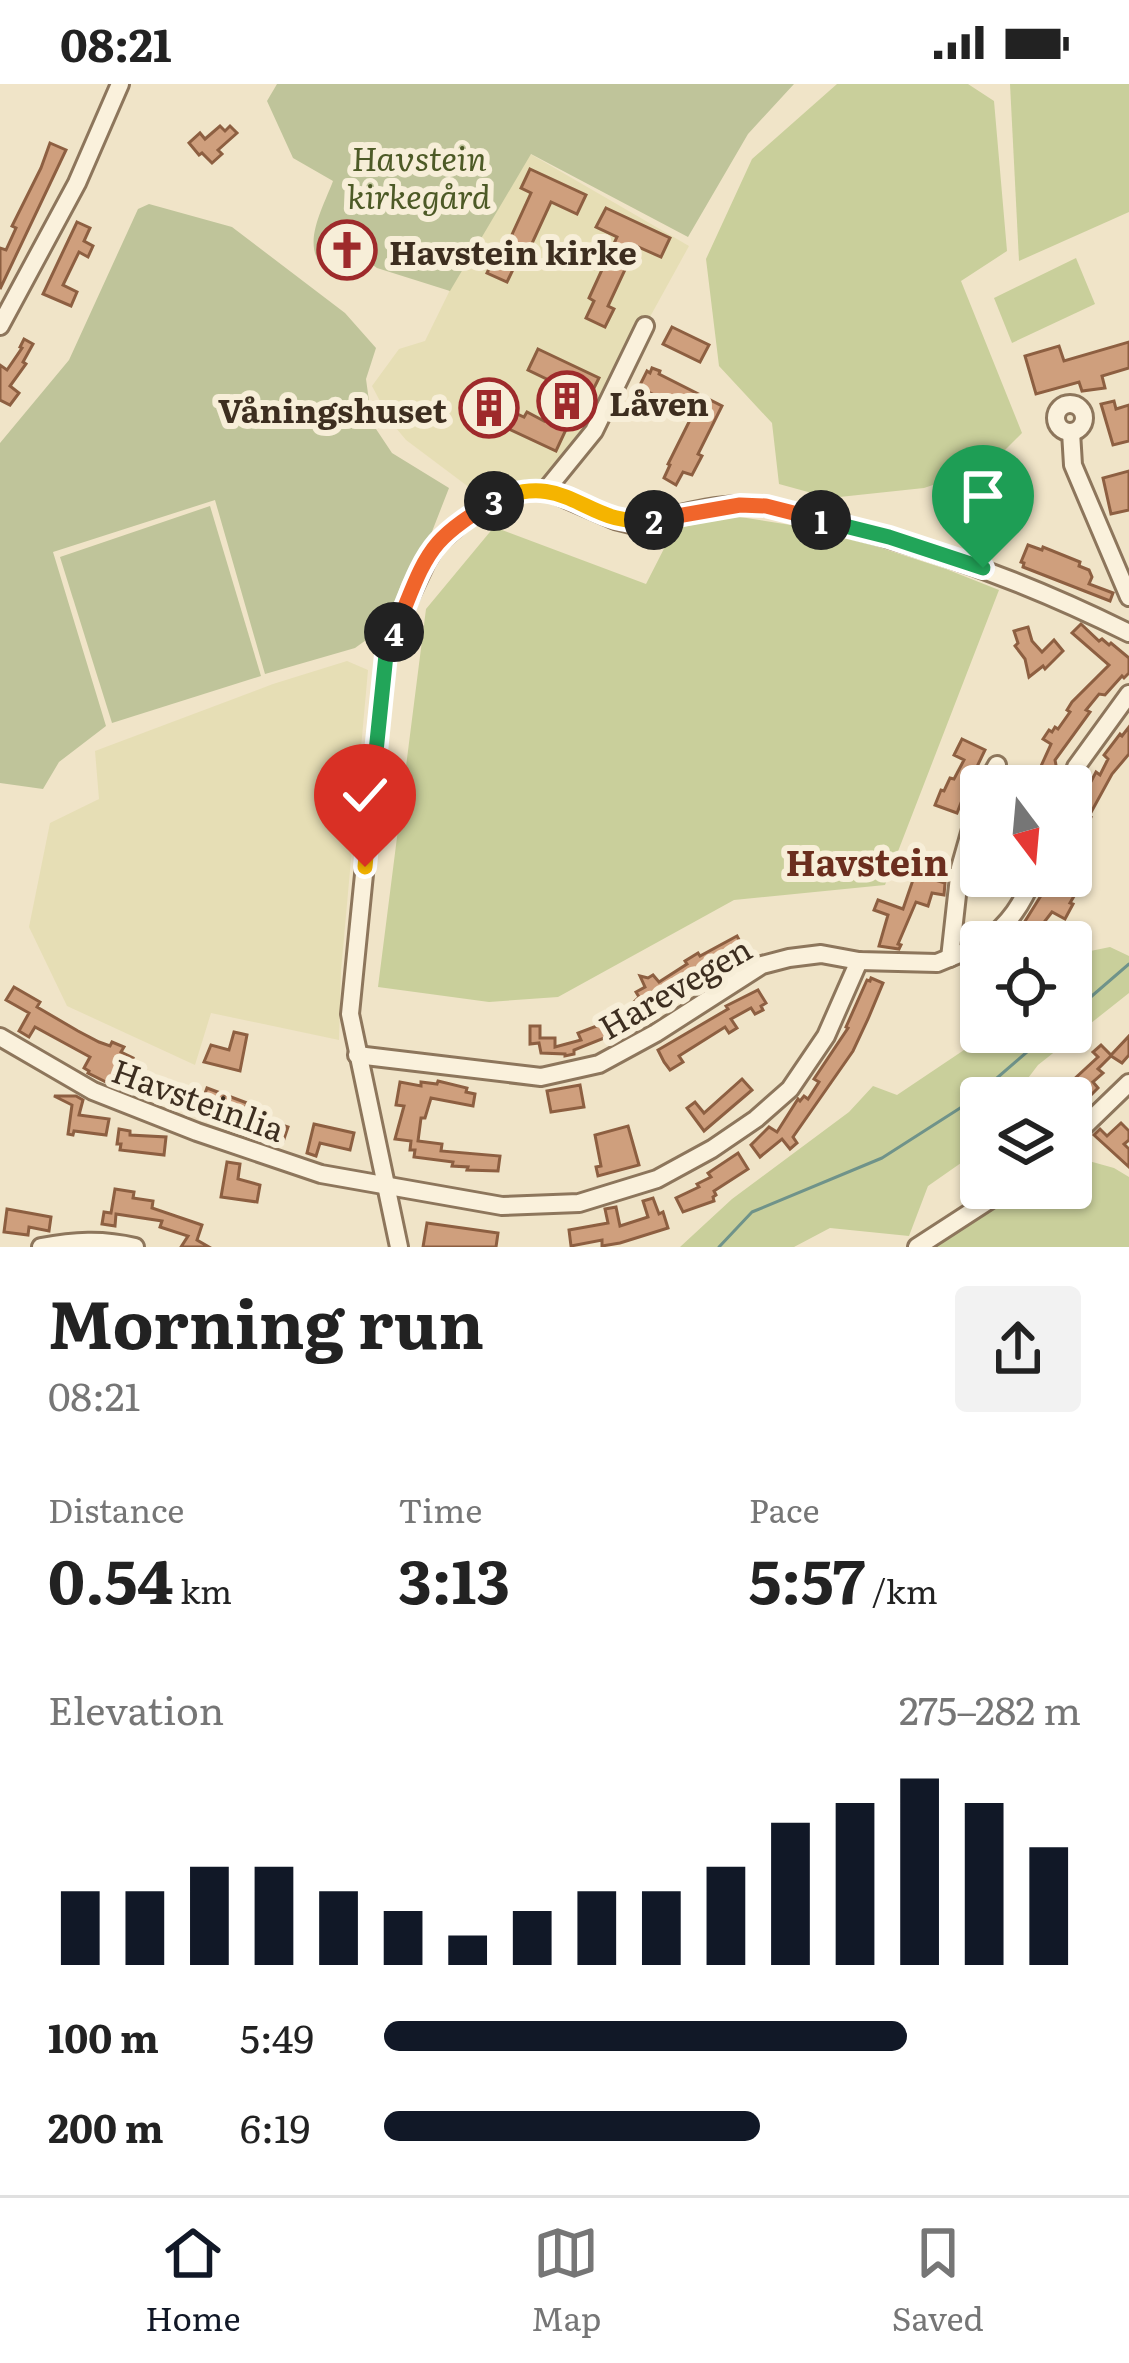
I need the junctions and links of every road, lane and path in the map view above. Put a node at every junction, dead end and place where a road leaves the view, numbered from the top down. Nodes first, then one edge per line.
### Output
1 (120, 84) edge
2 (0, 326) edge
3 (645, 326) dead end
4 (1071, 432) dead end
5 (546, 490) junction
6 (1129, 597) edge
7 (1128, 628) edge
8 (1129, 694) edge
9 (1077, 765) edge
10 (960, 876) edge
11 (960, 954) edge
12 (950, 958) junction
13 (859, 962) junction
14 (0, 1037) edge
15 (357, 1055) junction
16 (1129, 1084) edge
17 (1092, 1118) edge
18 (388, 1186) junction
19 (976, 1209) edge
20 (41, 1247) edge
21 (135, 1247) edge
22 (399, 1247) edge
23 (917, 1247) edge

1 - 2 street
3 - 5 street
4 - 6 street
5 - 7 street
5 - 15 street
8 - 9 street
10 - 12 street
11 - 12 street, Harevegen
12 - 13 street, Harevegen
13 - 15 street, Harevegen
13 - 18 street, Havsteinlia
14 - 18 street, Havsteinlia
15 - 18 street
16 - 17 street
18 - 22 street
19 - 23 street
20 - 21 street

